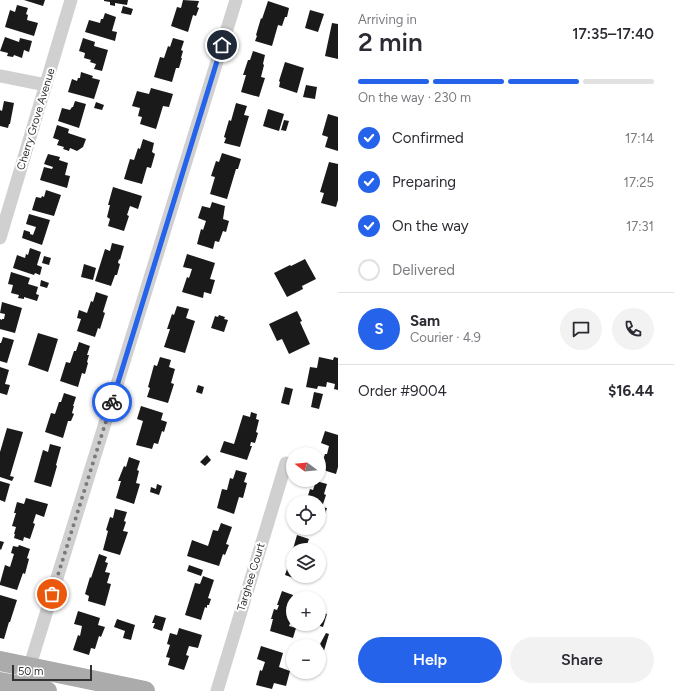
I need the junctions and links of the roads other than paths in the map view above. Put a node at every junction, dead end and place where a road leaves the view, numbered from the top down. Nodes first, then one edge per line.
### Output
1 (71, 0) edge
2 (236, 0) edge
3 (0, 76) edge
4 (46, 85) junction
5 (5, 206) edge
6 (0, 238) edge
7 (286, 463) dead end
8 (0, 661) edge
9 (29, 667) junction
10 (0, 682) edge
11 (23, 686) junction
12 (47, 691) edge
13 (146, 691) edge
14 (217, 691) edge

1 - 4 street, Cherry Grove Avenue
2 - 9 street
3 - 4 street
4 - 5 street, Cherry Grove Avenue
5 - 6 street, Cherry Grove Avenue
7 - 14 street, Targhee Court
8 - 9 main road
9 - 11 street
9 - 13 main road
10 - 11 main road
11 - 12 main road

